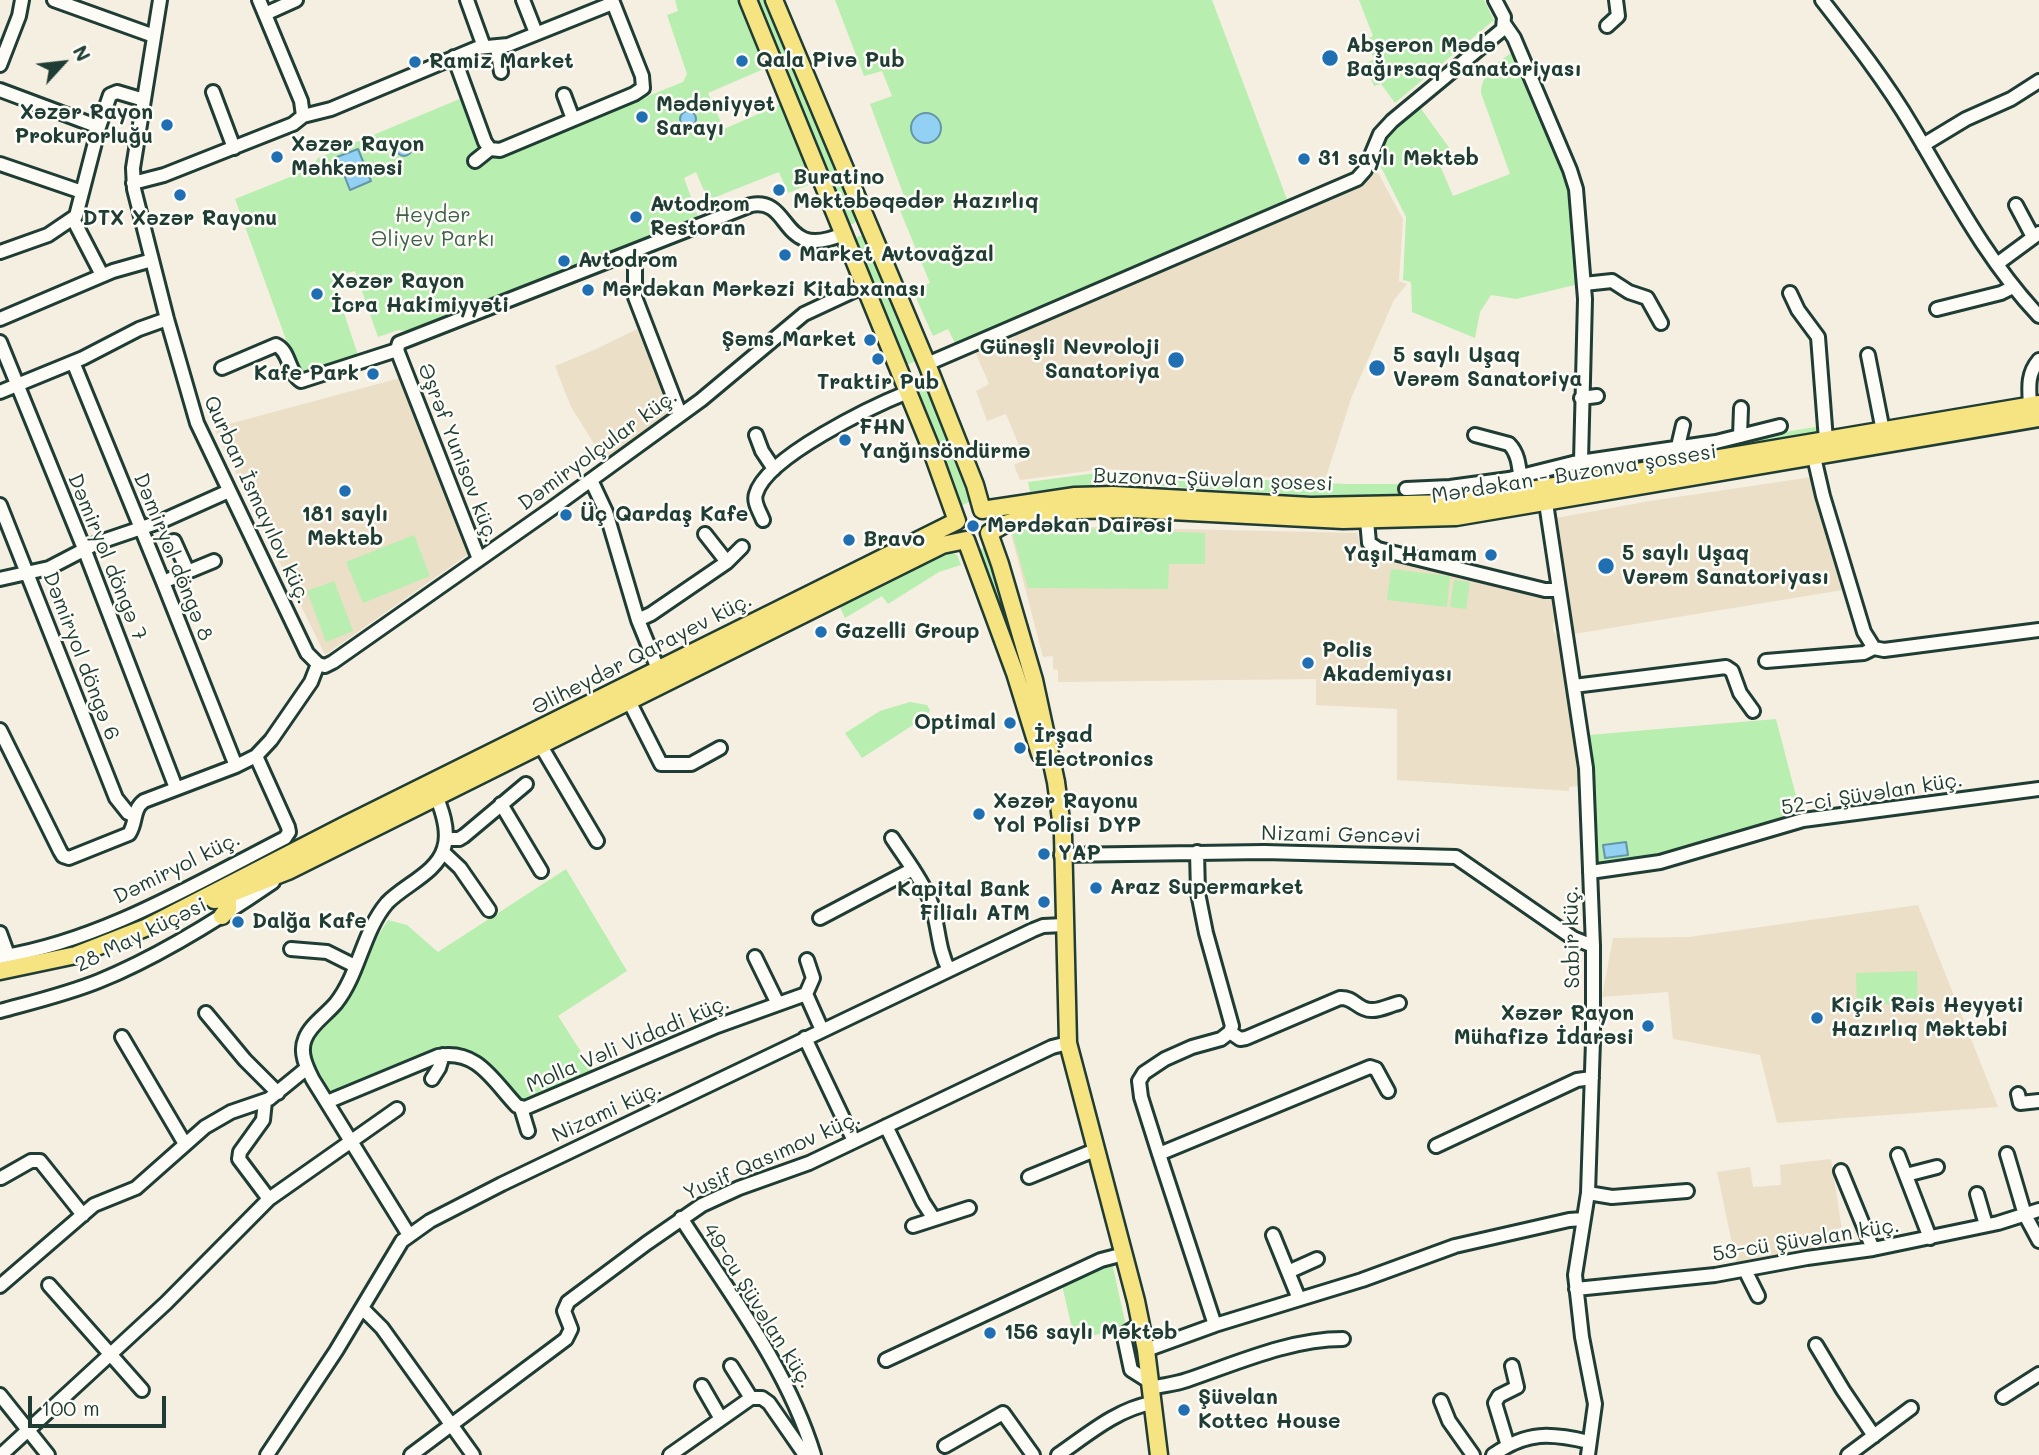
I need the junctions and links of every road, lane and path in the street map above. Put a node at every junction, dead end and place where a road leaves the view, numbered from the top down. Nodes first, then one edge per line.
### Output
1 (22, 0) edge
2 (54, 0) edge
3 (160, 0) edge
4 (259, 0) edge
5 (296, 0) edge
6 (467, 0) edge
7 (523, 0) edge
8 (748, 0) edge
9 (774, 0) edge
10 (1495, 0) edge
11 (1616, 0) edge
12 (1822, 0) edge
13 (613, 1) edge
14 (265, 14) junction
15 (1504, 24) junction
16 (1607, 26) dead end
17 (536, 33) junction
18 (154, 36) junction
19 (491, 47) junction
20 (454, 57) junction
21 (0, 64) edge
22 (502, 72) dead end
23 (2039, 81) edge
24 (213, 92) dead end
25 (1, 94) edge
26 (564, 95) dead end
27 (144, 100) junction
28 (303, 116) junction
29 (573, 119) junction
30 (99, 127) junction
31 (1923, 145) junction
32 (234, 148) junction
33 (490, 149) junction
34 (475, 161) dead end
35 (0, 164) edge
36 (133, 183) junction
37 (82, 192) junction
38 (2016, 205) dead end
39 (73, 219) junction
40 (869, 223) junction
41 (843, 234) junction
42 (2036, 235) edge
43 (635, 251) junction
44 (0, 252) edge
45 (152, 260) junction
46 (1997, 264) junction
47 (102, 275) junction
48 (1584, 284) junction
49 (864, 286) junction
50 (2013, 287) junction
51 (1790, 293) dead end
52 (1937, 309) dead end
53 (2039, 316) edge
54 (0, 318) edge
55 (167, 319) junction
56 (1661, 323) dead end
57 (0, 342) edge
58 (397, 350) junction
59 (1868, 355) dead end
60 (2039, 360) edge
61 (72, 362) junction
62 (927, 364) junction
63 (222, 368) dead end
64 (901, 375) junction
65 (17, 385) junction
66 (0, 392) edge
67 (908, 392) junction
68 (1597, 397) dead end
69 (1581, 398) junction
70 (1741, 408) dead end
71 (2036, 409) edge
72 (680, 414) junction
73 (1683, 425) dead end
74 (1780, 426) dead end
75 (1883, 430) junction
76 (756, 435) dead end
77 (1475, 435) dead end
78 (1740, 436) junction
79 (1826, 440) junction
80 (1679, 446) junction
81 (1814, 457) junction
82 (1581, 461) junction
83 (1681, 466) junction
84 (774, 469) junction
85 (1521, 476) junction
86 (591, 480) junction
87 (1406, 489) dead end
88 (229, 491) junction
89 (1523, 493) junction
90 (1546, 503) junction
91 (0, 505) edge
92 (982, 510) junction
93 (1364, 513) junction
94 (764, 520) dead end
95 (957, 521) junction
96 (141, 528) junction
97 (989, 533) junction
98 (705, 534) dead end
99 (966, 540) junction
100 (174, 541) dead end
101 (743, 547) dead end
102 (85, 551) junction
103 (479, 559) junction
104 (214, 561) dead end
105 (727, 562) junction
106 (188, 572) junction
107 (28, 573) junction
108 (0, 579) edge
109 (163, 582) junction
110 (1558, 590) junction
111 (804, 605) junction
112 (638, 620) junction
113 (2039, 630) edge
114 (1874, 648) junction
115 (1766, 661) dead end
116 (318, 664) junction
117 (658, 668) junction
118 (1574, 686) junction
119 (629, 701) junction
120 (1753, 711) dead end
121 (0, 730) edge
122 (535, 743) junction
123 (720, 748) dead end
124 (256, 756) junction
125 (236, 766) junction
126 (526, 784) dead end
127 (176, 788) junction
128 (2039, 789) edge
129 (433, 790) junction
130 (501, 804) junction
131 (134, 816) junction
132 (345, 825) junction
133 (892, 838) dead end
134 (597, 841) dead end
135 (444, 846) junction
136 (1197, 852) junction
137 (1061, 855) junction
138 (913, 869) junction
139 (288, 871) junction
140 (541, 871) dead end
141 (1590, 872) junction
142 (214, 900) junction
143 (489, 910) dead end
144 (222, 916) junction
145 (820, 918) dead end
146 (1064, 925) junction
147 (0, 933) edge
148 (1593, 946) junction
149 (290, 949) dead end
150 (4, 956) edge
151 (755, 957) dead end
152 (807, 960) dead end
153 (355, 966) junction
154 (949, 970) junction
155 (0, 974) edge
156 (806, 993) junction
157 (778, 1003) junction
158 (1399, 1003) dead end
159 (0, 1012) edge
160 (206, 1013) dead end
161 (822, 1030) junction
162 (1230, 1032) junction
163 (122, 1037) dead end
164 (805, 1038) junction
165 (1068, 1043) junction
166 (443, 1055) junction
167 (307, 1068) junction
168 (1592, 1077) junction
169 (432, 1079) dead end
170 (1388, 1091) dead end
171 (278, 1093) junction
172 (2018, 1094) dead end
173 (265, 1101) junction
174 (2039, 1101) edge
175 (327, 1102) junction
176 (522, 1108) junction
177 (397, 1109) dead end
178 (886, 1126) junction
179 (528, 1131) dead end
180 (351, 1140) junction
181 (854, 1141) junction
182 (185, 1144) junction
183 (1436, 1146) dead end
184 (1095, 1150) junction
185 (1159, 1154) junction
186 (2007, 1154) dead end
187 (1898, 1155) dead end
188 (1937, 1167) dead end
189 (1841, 1171) dead end
190 (1906, 1175) junction
191 (1029, 1177) dead end
192 (1, 1178) edge
193 (1687, 1191) dead end
194 (1588, 1193) junction
195 (1977, 1194) dead end
196 (269, 1199) junction
197 (970, 1208) dead end
198 (2039, 1210) edge
199 (83, 1215) junction
200 (2025, 1215) junction
201 (681, 1219) junction
202 (934, 1219) junction
203 (1583, 1219) junction
204 (1986, 1225) junction
205 (913, 1226) dead end
206 (409, 1235) junction
207 (1273, 1235) dead end
208 (1930, 1238) junction
209 (2039, 1241) edge
210 (1873, 1249) junction
211 (1124, 1254) junction
212 (1317, 1259) dead end
213 (1745, 1270) junction
214 (1288, 1272) junction
215 (49, 1285) dead end
216 (0, 1286) edge
217 (1576, 1289) junction
218 (1758, 1296) dead end
219 (1299, 1299) junction
220 (362, 1308) junction
221 (1141, 1324) junction
222 (1215, 1325) junction
223 (1343, 1339) dead end
224 (1816, 1345) dead end
225 (1146, 1350) junction
226 (111, 1354) junction
227 (886, 1360) dead end
228 (732, 1366) dead end
229 (1512, 1366) dead end
230 (2038, 1376) edge
231 (702, 1386) dead end
232 (142, 1390) dead end
233 (1151, 1391) junction
234 (791, 1392) junction
235 (0, 1395) edge
236 (2003, 1397) dead end
237 (751, 1398) junction
238 (1441, 1401) dead end
239 (769, 1404) junction
240 (1911, 1408) dead end
241 (720, 1419) junction
242 (452, 1424) junction
243 (30, 1430) junction
244 (1874, 1436) junction
245 (945, 1446) dead end
246 (1508, 1446) junction
247 (1589, 1448) edge
248 (269, 1454) edge
249 (1, 1455) edge
250 (48, 1455) edge
251 (411, 1455) edge
252 (473, 1455) edge
253 (670, 1455) edge
254 (805, 1455) edge
255 (814, 1455) edge
256 (1034, 1455) edge
257 (1059, 1455) edge
258 (1159, 1455) edge
259 (1473, 1455) edge
260 (1493, 1455) edge
261 (1848, 1455) edge

1 - 21 street
2 - 18 street
3 - 18 street, Qurban İsmayılov küç.
4 - 14 street
5 - 14 street
6 - 19 street
7 - 17 street
8 - 41 main road
9 - 40 main road
10 - 15 street
11 - 16 street
12 - 31 street
13 - 17 street
13 - 29 street
14 - 28 street
15 - 48 street
15 - 62 street
17 - 19 street
18 - 27 street, Qurban İsmayılov küç.
19 - 20 street
19 - 22 street
20 - 28 street
20 - 33 street
23 - 31 street
24 - 32 street
25 - 30 street
26 - 29 street
27 - 30 street
27 - 36 street, Qurban İsmayılov küç.
28 - 32 street
29 - 33 street
30 - 37 street
31 - 46 street
32 - 36 street
33 - 34 street
35 - 37 street
36 - 45 street, Qurban İsmayılov küç.
37 - 39 street
38 - 42 street
39 - 44 street
39 - 47 street
40 - 41 main road
40 - 62 main road
41 - 43 street, Əşrəf Yunisov küç.
41 - 49 main road
42 - 46 street
43 - 58 street, Əşrəf Yunisov küç.
43 - 72 street
45 - 47 street
45 - 55 street, Qurban İsmayılov küç.
46 - 50 street
47 - 54 street
48 - 56 street
48 - 69 street
49 - 64 main road
49 - 72 street, Dəmiryolçular küç.
50 - 52 street
50 - 53 street
51 - 79 street
55 - 61 street
55 - 88 street, Qurban İsmayılov küç.
57 - 65 street, Dəmiryol döngə 7
58 - 63 street
58 - 103 street, Əşrəf Yunisov küç.
59 - 75 street
60 - 71 street
61 - 65 street
61 - 96 street, Dəmiryol döngə 8
62 - 64 main road
62 - 92 main road
64 - 67 main road
65 - 66 street
65 - 102 street, Dəmiryol döngə 7
67 - 84 street
67 - 95 main road
68 - 69 street
69 - 82 street
70 - 78 street
71 - 75 main road
71 - 81 main road, Mərdəkan - Buzonva şossesi
72 - 86 street, Dəmiryolçular küç.
73 - 80 street
74 - 78 street
75 - 79 main road
76 - 84 street
77 - 85 street
78 - 80 street
79 - 83 main road
80 - 82 street
80 - 83 street
81 - 90 main road, Mərdəkan - Buzonva şossesi
81 - 114 street
82 - 85 street
83 - 89 main road
84 - 94 street
85 - 87 street
85 - 89 street
86 - 103 street, Dəmiryolçular küç.
86 - 112 street
88 - 96 street
88 - 116 street, Qurban İsmayılov küç.
89 - 93 main road
90 - 93 main road, Mərdəkan - Buzonva şossesi
90 - 110 street, Sabir küç.
91 - 107 street, Dəmiryol döngə 6
92 - 93 main road, Buzonva-Şüvəlan şosesi
92 - 95 main road
92 - 97 main road
93 - 97 main road, Mərdəkan - Buzonva şossesi
93 - 110 street
95 - 99 main road
95 - 111 main road, Əliheydər Qarayev küç.
96 - 102 street
96 - 109 street, Dəmiryol döngə 8
97 - 99 main road
97 - 137 main road
98 - 105 street
99 - 111 main road, Əliheydər Qarayev küç.
99 - 137 main road
100 - 106 street
101 - 105 street
102 - 107 street
102 - 127 street, Dəmiryol döngə 7
103 - 116 street, Dəmiryolçular küç.
104 - 106 street
105 - 112 street
106 - 109 street
107 - 108 street
107 - 131 street, Dəmiryol döngə 6
109 - 125 street, Dəmiryol döngə 8
110 - 118 street, Sabir küç.
111 - 117 main road, Əliheydər Qarayev küç.
111 - 119 main road, Əliheydər Qarayev küç.
112 - 117 street
113 - 114 street
114 - 115 street
116 - 124 street
117 - 122 main road, Əliheydər Qarayev küç.
118 - 120 street
118 - 141 street, Sabir küç.
119 - 122 main road, Əliheydər Qarayev küç.
119 - 123 street
121 - 131 street
122 - 129 main road, Əliheydər Qarayev küç.
122 - 134 street
124 - 125 street
124 - 150 street, Dəmiryol küç.
125 - 127 street
126 - 130 street
127 - 131 street
128 - 141 street, 52-ci Şüvəlan küç.
129 - 132 main road, Əliheydər Qarayev küç.
129 - 135 street
129 - 139 main road, Əliheydər Qarayev küç.
130 - 135 street
130 - 140 street
132 - 139 main road
132 - 155 main road
133 - 138 street
135 - 143 street
135 - 153 street
136 - 137 street, Nizami Gəncəvi
136 - 148 street, Nizami Gəncəvi
136 - 162 street
137 - 146 main road
138 - 145 street
138 - 154 street
139 - 142 main road
139 - 144 street, 28 May küçəsi
141 - 148 street, Sabir küç.
142 - 144 main road
142 - 155 main road
144 - 159 street, 28 May küçəsi
146 - 154 street, Nizami küç.
146 - 165 main road
147 - 150 street
148 - 168 street, Sabir küç.
149 - 153 street
151 - 157 street
152 - 156 street
153 - 167 street
154 - 161 street, Nizami küç.
156 - 157 street, Molla Vəli Vidadi küç.
156 - 161 street
157 - 176 street, Molla Vəli Vidadi küç.
158 - 162 street
160 - 171 street
161 - 164 street, Nizami küç.
162 - 185 street
163 - 182 street
164 - 181 street
164 - 206 street, Nizami küç.
165 - 178 street, Yusif Qasımov küç.
165 - 184 main road
166 - 169 street
166 - 175 street
166 - 176 street, Molla Vəli Vidadi küç.
167 - 171 street
167 - 175 street
168 - 183 street
168 - 194 street, Sabir küç.
170 - 185 street
171 - 173 street
172 - 174 street
173 - 182 street
173 - 196 street
175 - 180 street
176 - 179 street
177 - 180 street
178 - 181 street, Yusif Qasımov küç.
178 - 202 street
180 - 196 street
180 - 206 street
181 - 201 street, Yusif Qasımov küç.
182 - 199 street
184 - 191 street
184 - 211 main road
185 - 222 street
186 - 200 street
187 - 190 street
188 - 190 street
189 - 210 street
190 - 208 street
192 - 199 street
193 - 194 street
194 - 203 street, Sabir küç.
195 - 204 street
196 - 226 street
197 - 202 street
198 - 200 street, 53-cü Şüvəlan küç.
199 - 216 street
200 - 204 street, 53-cü Şüvəlan küç.
200 - 209 street
201 - 234 street, 49-cu Şüvəlan küç.
201 - 242 street, Yusif Qasımov küç.
202 - 205 street
203 - 217 street, Sabir küç.
203 - 219 street
204 - 208 street, 53-cü Şüvəlan küç.
206 - 220 street, Nizami küç.
207 - 214 street
208 - 210 street, 53-cü Şüvəlan küç.
210 - 213 street, 53-cü Şüvəlan küç.
211 - 221 main road
211 - 227 street
212 - 214 street
213 - 217 street, 53-cü Şüvəlan küç.
213 - 218 street
214 - 219 street
215 - 226 street
217 - 247 street, Sabir küç.
219 - 222 street
220 - 242 street
220 - 248 street, Nizami küç.
221 - 225 main road
221 - 233 street
222 - 225 street
223 - 233 street
224 - 244 street
225 - 233 main road
226 - 232 street
226 - 243 street
228 - 237 street
229 - 246 street
230 - 236 street
231 - 241 street
233 - 257 street
233 - 258 main road
234 - 239 street
234 - 255 street, 49-cu Şüvəlan küç.
235 - 243 street
237 - 239 street
237 - 241 street
238 - 259 street
239 - 254 street
240 - 244 street
241 - 253 street
242 - 251 street, Yusif Qasımov küç.
242 - 252 street
243 - 249 street
243 - 250 street
244 - 261 street
245 - 256 street
246 - 247 street
246 - 260 street

